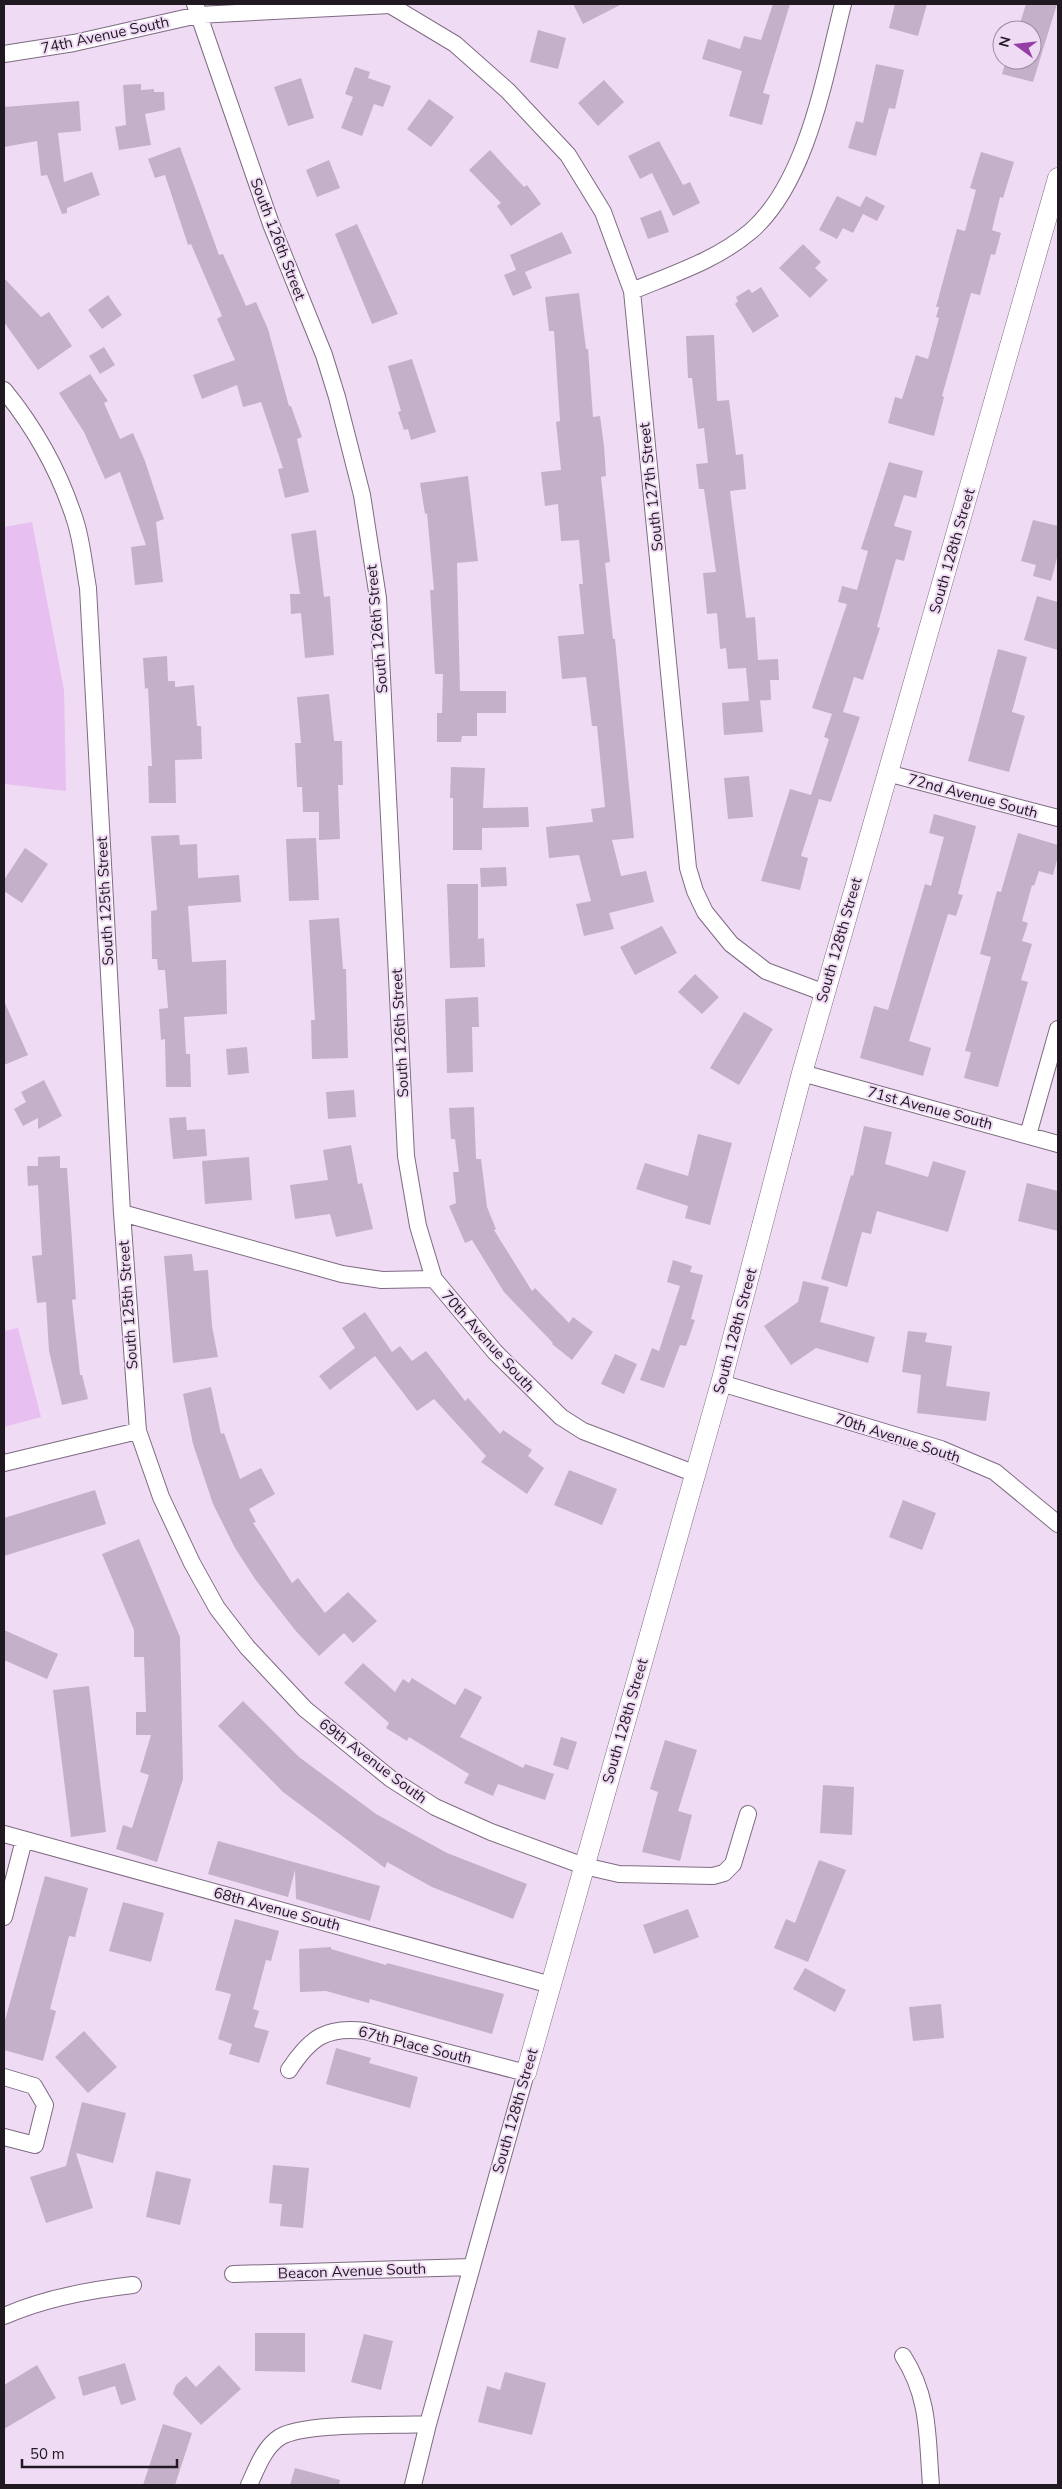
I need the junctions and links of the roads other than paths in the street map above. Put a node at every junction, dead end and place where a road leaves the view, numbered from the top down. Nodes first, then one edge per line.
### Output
1 (392, 4) edge
2 (843, 4) edge
3 (196, 9) edge
4 (4, 54) edge
5 (1058, 178) edge
6 (632, 291) junction
7 (4, 390) edge
8 (887, 773) junction
9 (1058, 818) edge
10 (824, 993) junction
11 (1058, 1029) edge
12 (802, 1073) junction
13 (1028, 1135) junction
14 (1058, 1144) edge
15 (122, 1213) junction
16 (434, 1279) junction
17 (721, 1383) junction
18 (138, 1431) junction
19 (4, 1463) edge
20 (696, 1474) junction
21 (1058, 1524) edge
22 (748, 1814) dead end
23 (4, 1834) edge
24 (24, 1840) junction
25 (584, 1866) junction
26 (4, 1918) edge
27 (551, 1985) junction
28 (289, 2070) dead end
29 (526, 2074) junction
30 (4, 2077) edge
31 (4, 2137) edge
32 (471, 2267) junction
33 (233, 2274) dead end
34 (133, 2285) dead end
35 (4, 2316) edge
36 (903, 2356) dead end
37 (428, 2424) junction
38 (249, 2485) edge
39 (413, 2485) edge
40 (931, 2485) edge

1 - 3 street, 74th Avenue South
1 - 6 street, 74th Avenue South
2 - 6 street
3 - 4 street, 74th Avenue South
3 - 16 street, South 126th Street
5 - 8 street, South 128th Street
6 - 10 street, South 127th Street
7 - 15 street, South 125th Street
8 - 9 street, 72nd Avenue South
8 - 10 street, South 128th Street
10 - 12 street, South 128th Street
11 - 13 street
12 - 13 street, 71st Avenue South
12 - 17 street, South 128th Street
13 - 14 street, 71st Avenue South
15 - 16 street, 70th Avenue South
15 - 18 street, South 125th Street
16 - 20 street, 70th Avenue South
17 - 20 street, South 128th Street
17 - 21 street, 70th Avenue South
18 - 19 street
18 - 25 street, 69th Avenue South
20 - 25 street, South 128th Street
22 - 25 street, 69th Avenue South
23 - 24 street, 68th Avenue South
24 - 26 street
24 - 27 street, 68th Avenue South
25 - 27 street, South 128th Street
27 - 29 street, South 128th Street
28 - 29 street, 67th Place South
29 - 32 street, South 128th Street
30 - 31 street
32 - 33 street, Beacon Avenue South
32 - 37 street, South 128th Street
34 - 35 street
36 - 40 street
37 - 38 street
37 - 39 street, South 128th Street

